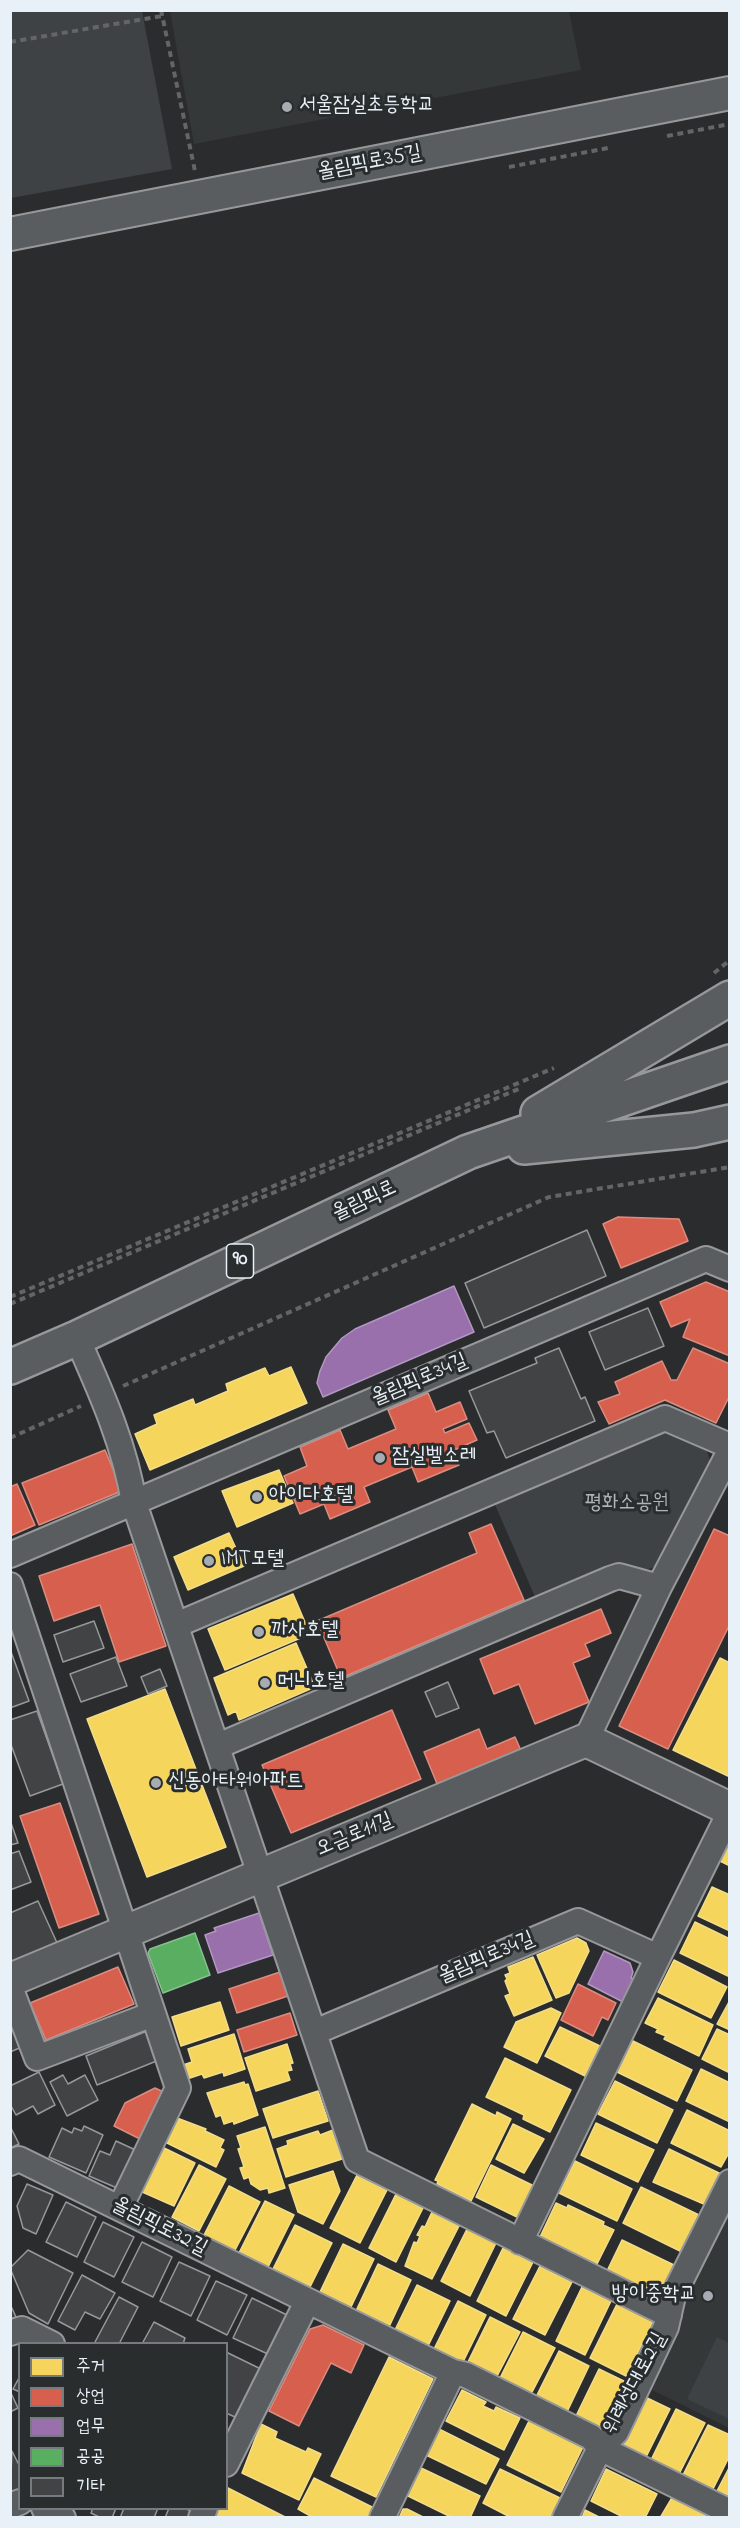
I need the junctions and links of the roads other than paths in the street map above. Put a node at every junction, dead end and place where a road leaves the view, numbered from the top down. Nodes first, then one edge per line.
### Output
1 (729, 93) edge
2 (10, 234) edge
3 (721, 986) edge
4 (729, 1062) edge
5 (729, 1122) edge
6 (468, 1152) junction
7 (729, 1269) edge
8 (77, 1338) junction
9 (10, 1367) edge
10 (729, 1446) edge
11 (729, 1451) edge
12 (134, 1503) junction
13 (10, 1555) edge
14 (10, 1585) edge
15 (659, 1587) junction
16 (176, 1625) junction
17 (586, 1740) junction
18 (218, 1746) junction
19 (729, 1811) edge
20 (261, 1876) junction
21 (126, 1934) junction
22 (658, 1957) junction
23 (10, 1980) edge
24 (10, 1987) edge
25 (153, 2014) junction
26 (315, 2032) junction
27 (10, 2163) edge
28 (729, 2182) edge
29 (120, 2208) junction
30 (520, 2242) junction
31 (307, 2302) junction
32 (669, 2315) junction
33 (10, 2333) edge
34 (50, 2342) edge
35 (453, 2373) junction
36 (233, 2433) edge
37 (600, 2448) junction
38 (228, 2455) edge
39 (48, 2510) edge
40 (729, 2512) edge
41 (63, 2517) edge
42 (382, 2517) edge
43 (565, 2517) edge

1 - 2 street, 올림픽로35길
3 - 6 main road, 90
4 - 6 main road, 올림픽로 / 90
5 - 6 main road
6 - 8 main road, 올림픽로 / 90
7 - 12 street, 올림픽로34길
8 - 9 main road, 올림픽로 / 90
8 - 12 street
10 - 16 street
11 - 15 street
12 - 13 street
12 - 16 street
14 - 21 street
15 - 17 street
15 - 18 street
16 - 18 street
17 - 19 street
17 - 20 street, 오금로11길
18 - 20 street
19 - 22 street
20 - 21 street, 오금로11길
20 - 26 street
21 - 23 street, 오금로11길
21 - 25 street
22 - 26 street, 올림픽로34길
22 - 30 street
24 - 25 street
25 - 29 street
26 - 30 street
27 - 29 street, 올림픽로32길
28 - 32 street, 위례성대로2길
29 - 31 street, 올림픽로32길
30 - 32 street
31 - 35 street, 올림픽로32길
31 - 36 street
32 - 37 street, 위례성대로2길
33 - 34 street
35 - 37 street, 올림픽로32길
35 - 42 street
36 - 38 street
37 - 40 street, 올림픽로32길
37 - 43 street, 위례성대로2길
39 - 41 street

